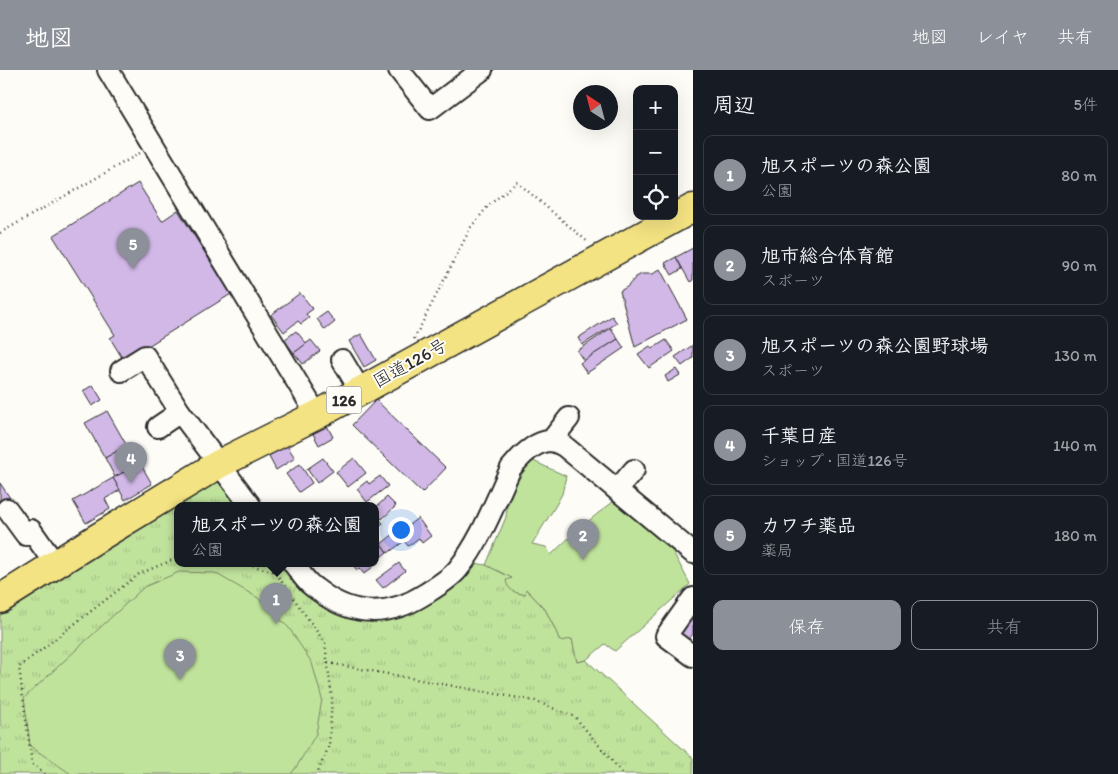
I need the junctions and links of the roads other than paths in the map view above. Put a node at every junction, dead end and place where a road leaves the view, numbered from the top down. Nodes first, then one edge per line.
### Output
1 (108, 70) edge
2 (399, 70) edge
3 (482, 70) edge
4 (693, 208) edge
5 (342, 360) dead end
6 (121, 371) dead end
7 (360, 390) junction
8 (180, 412) junction
9 (317, 415) junction
10 (570, 418) dead end
11 (158, 427) dead end
12 (551, 441) junction
13 (219, 464) junction
14 (634, 470) dead end
15 (617, 490) junction
16 (248, 502) edge
17 (6, 509) dead end
18 (693, 553) edge
19 (55, 564) junction
20 (296, 567) edge
21 (693, 598) edge
22 (0, 599) edge
23 (693, 656) edge

1 - 9 street
2 - 3 street
4 - 7 highway, 国道126号 / 126
5 - 7 street
6 - 8 street
7 - 9 highway, 国道126号 / 126
8 - 11 street
8 - 13 street
9 - 13 highway, 国道126号 / 126
10 - 12 street
12 - 15 street
12 - 20 street
13 - 16 street
13 - 19 highway, 国道126号 / 126
14 - 15 street
15 - 18 street
17 - 19 street
19 - 22 highway, 国道126号 / 126
21 - 23 street

